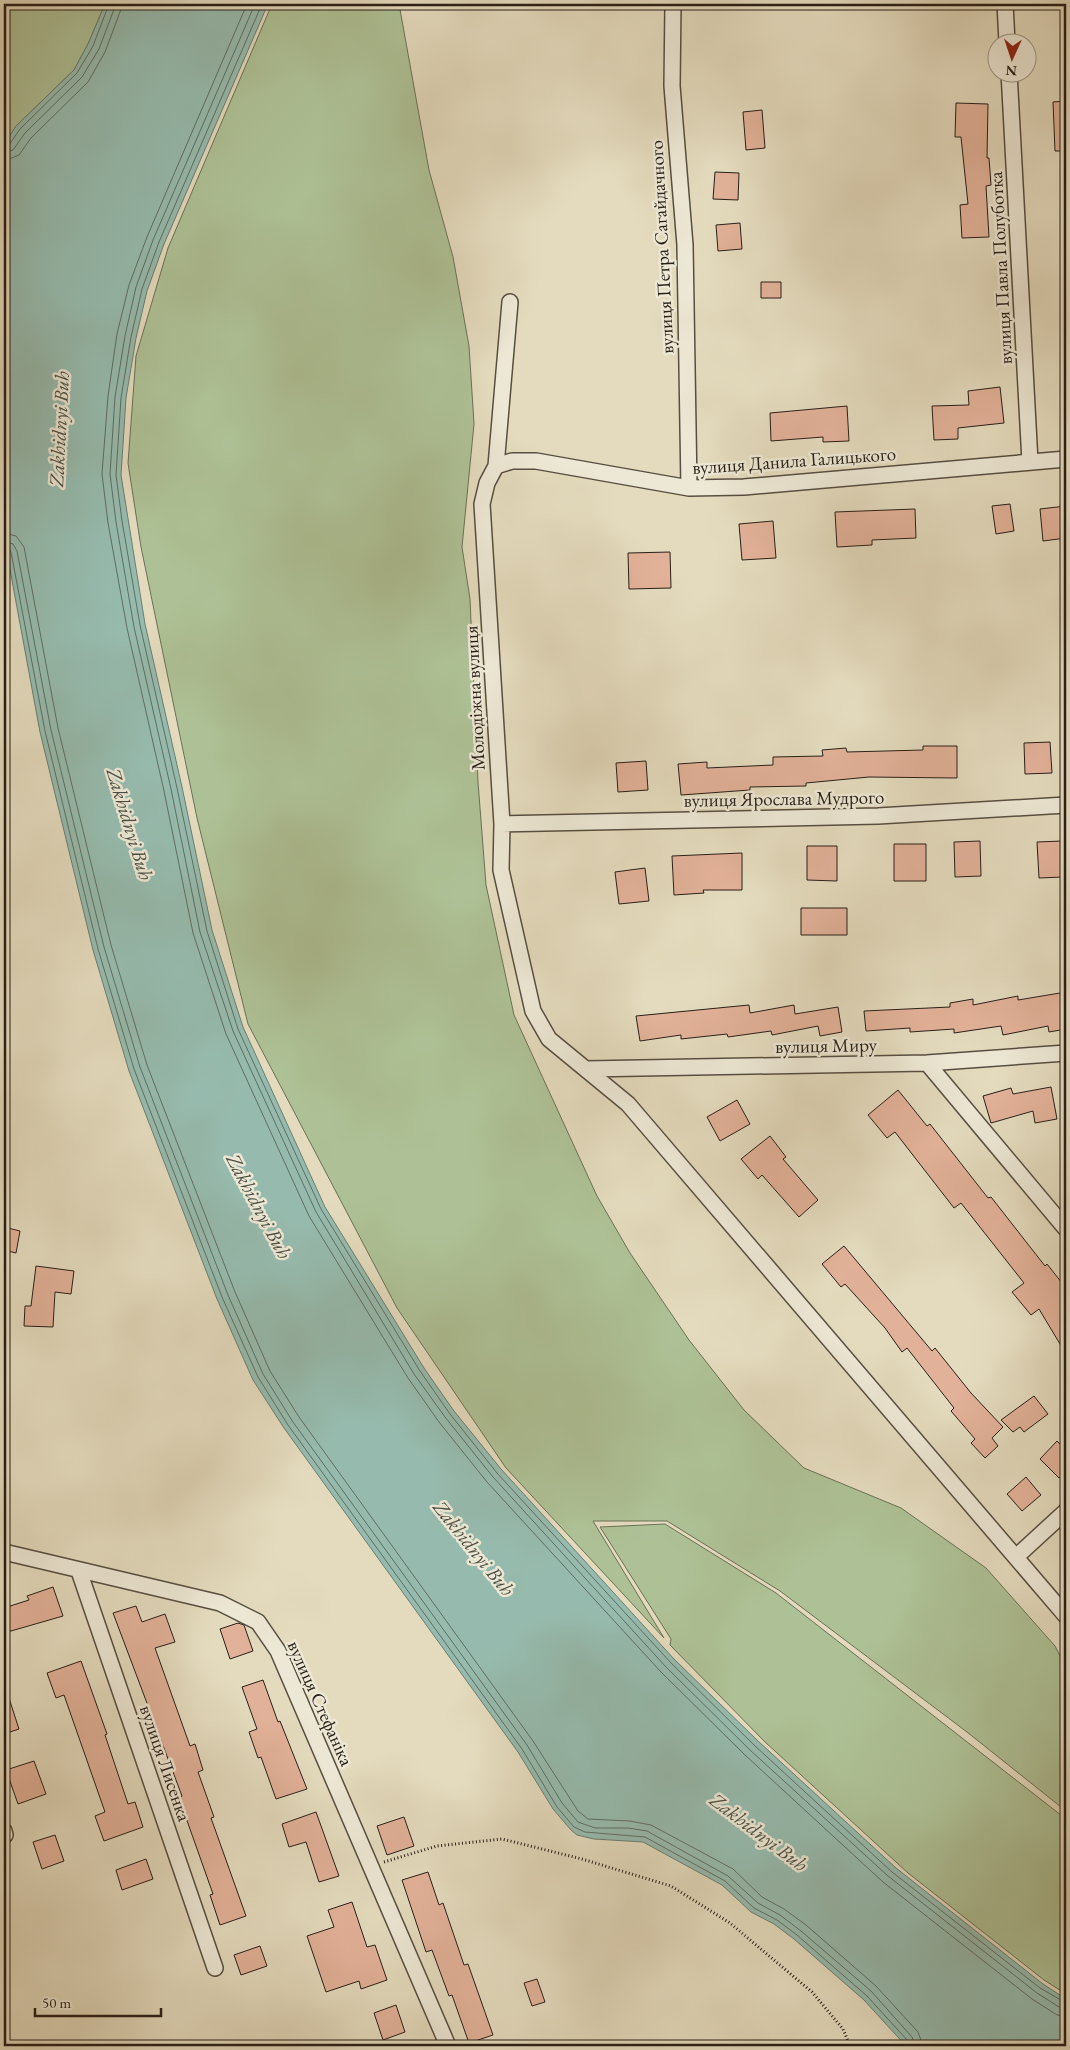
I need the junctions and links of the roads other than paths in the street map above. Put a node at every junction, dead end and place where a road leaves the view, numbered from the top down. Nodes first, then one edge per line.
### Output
1 (673, 4) edge
2 (1005, 4) edge
3 (1006, 32) edge
4 (1010, 82) edge
5 (510, 302) dead end
6 (1066, 459) edge
7 (1030, 462) junction
8 (496, 466) junction
9 (689, 488) junction
10 (1066, 805) edge
11 (502, 824) junction
12 (1066, 1054) edge
13 (927, 1064) junction
14 (586, 1069) junction
15 (1066, 1229) edge
16 (1066, 1511) edge
17 (4, 1552) edge
18 (1016, 1557) junction
19 (79, 1571) junction
20 (1066, 1616) edge
21 (215, 1968) dead end
22 (448, 2046) edge

1 - 9 street, вулиця Петра Сагайдачного
2 - 3 street
4 - 7 street, вулиця Павла Полуботка
5 - 8 street, Молодіжна вулиця
6 - 7 street, вулиця Данила Галицького
7 - 9 street, вулиця Данила Галицького
8 - 9 street, вулиця Данила Галицького
8 - 11 street, Молодіжна вулиця
10 - 11 street, вулиця Ярослава Мудрого
11 - 14 street, Молодіжна вулиця
12 - 13 street, вулиця Миру
13 - 14 street, вулиця Миру
13 - 15 street
14 - 18 street, Молодіжна вулиця
16 - 18 street
17 - 19 street, вулиця Стефаніка
18 - 20 street, Молодіжна вулиця
19 - 21 street, вулиця Лисенка
19 - 22 street, вулиця Стефаніка

